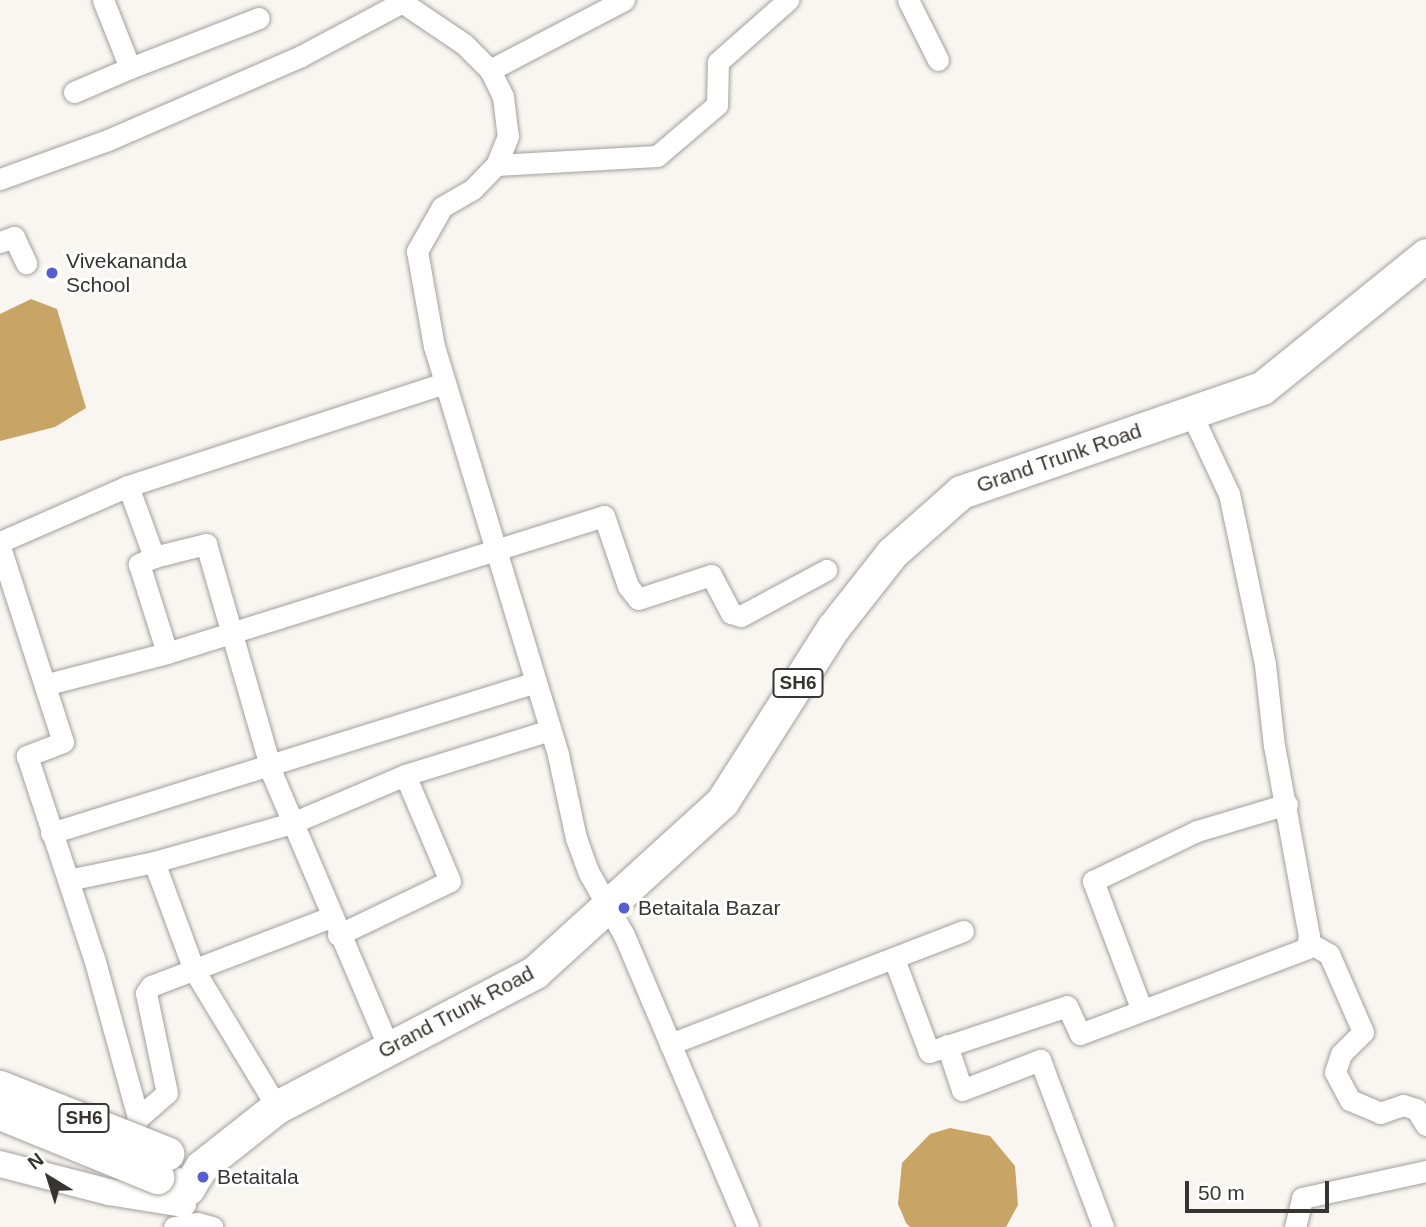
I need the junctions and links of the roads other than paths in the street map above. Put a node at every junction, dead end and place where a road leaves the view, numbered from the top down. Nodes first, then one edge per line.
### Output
1 (103, 0) edge
2 (624, 0) edge
3 (788, 0) edge
4 (908, 0) edge
5 (401, 1) edge
6 (259, 18) dead end
7 (938, 60) dead end
8 (130, 68) junction
9 (489, 70) junction
10 (74, 92) dead end
11 (496, 165) junction
12 (0, 179) edge
13 (0, 242) edge
14 (1426, 255) edge
15 (26, 263) dead end
16 (445, 383) junction
17 (1191, 412) junction
18 (128, 486) junction
19 (0, 542) edge
20 (0, 547) edge
21 (494, 551) junction
22 (153, 557) junction
23 (826, 570) dead end
24 (229, 636) junction
25 (167, 653) junction
26 (536, 682) junction
27 (48, 684) junction
28 (550, 730) junction
29 (270, 764) junction
30 (405, 775) junction
31 (1287, 803) junction
32 (292, 823) junction
33 (51, 833) junction
34 (154, 862) junction
35 (68, 880) junction
36 (609, 908) junction
37 (335, 926) junction
38 (962, 931) dead end
39 (1308, 942) junction
40 (894, 959) junction
41 (194, 970) junction
42 (1141, 1008) junction
43 (670, 1044) junction
44 (947, 1045) junction
45 (389, 1048) junction
46 (0, 1087) edge
47 (277, 1107) junction
48 (0, 1114) edge
49 (138, 1118) junction
50 (1426, 1125) edge
51 (0, 1164) edge
52 (162, 1165) junction
53 (1426, 1171) edge
54 (109, 1192) junction
55 (183, 1206) edge
56 (212, 1227) edge
57 (748, 1227) edge
58 (1103, 1227) edge
59 (1295, 1227) edge

1 - 8 street
2 - 9 street
3 - 11 street
4 - 7 street
5 - 9 street
5 - 12 street
6 - 8 street
8 - 10 street
9 - 11 street
11 - 16 street
13 - 15 street
14 - 17 main road, Grand Trunk Road / SH6
16 - 18 street
16 - 21 street
17 - 31 street
17 - 36 main road, Grand Trunk Road / SH6
18 - 19 street
18 - 22 street
20 - 27 street
21 - 23 street
21 - 24 street
21 - 26 street
22 - 24 street
22 - 25 street
24 - 25 street
24 - 29 street
25 - 27 street
26 - 28 street
26 - 29 street
27 - 33 street
28 - 30 street
28 - 36 street
29 - 32 street
29 - 33 street
30 - 32 street
30 - 37 street
31 - 39 street
31 - 42 street
32 - 34 street
32 - 37 street
33 - 35 street
34 - 35 street
34 - 41 street
35 - 49 street
36 - 43 street
36 - 45 main road, Grand Trunk Road / SH6
37 - 41 street
37 - 45 street
38 - 40 street
39 - 42 street
39 - 50 street
40 - 43 street
40 - 44 street
41 - 47 street
41 - 49 street
42 - 44 street
43 - 57 street
44 - 58 street
45 - 47 main road, Grand Trunk Road / SH6
46 - 52 main road, SH6, bridge
47 - 55 main road, Grand Trunk Road / SH6
48 - 52 main road, SH6, bridge
49 - 54 street
51 - 54 street
52 - 55 main road, SH6
53 - 59 street
54 - 55 street
55 - 56 street

